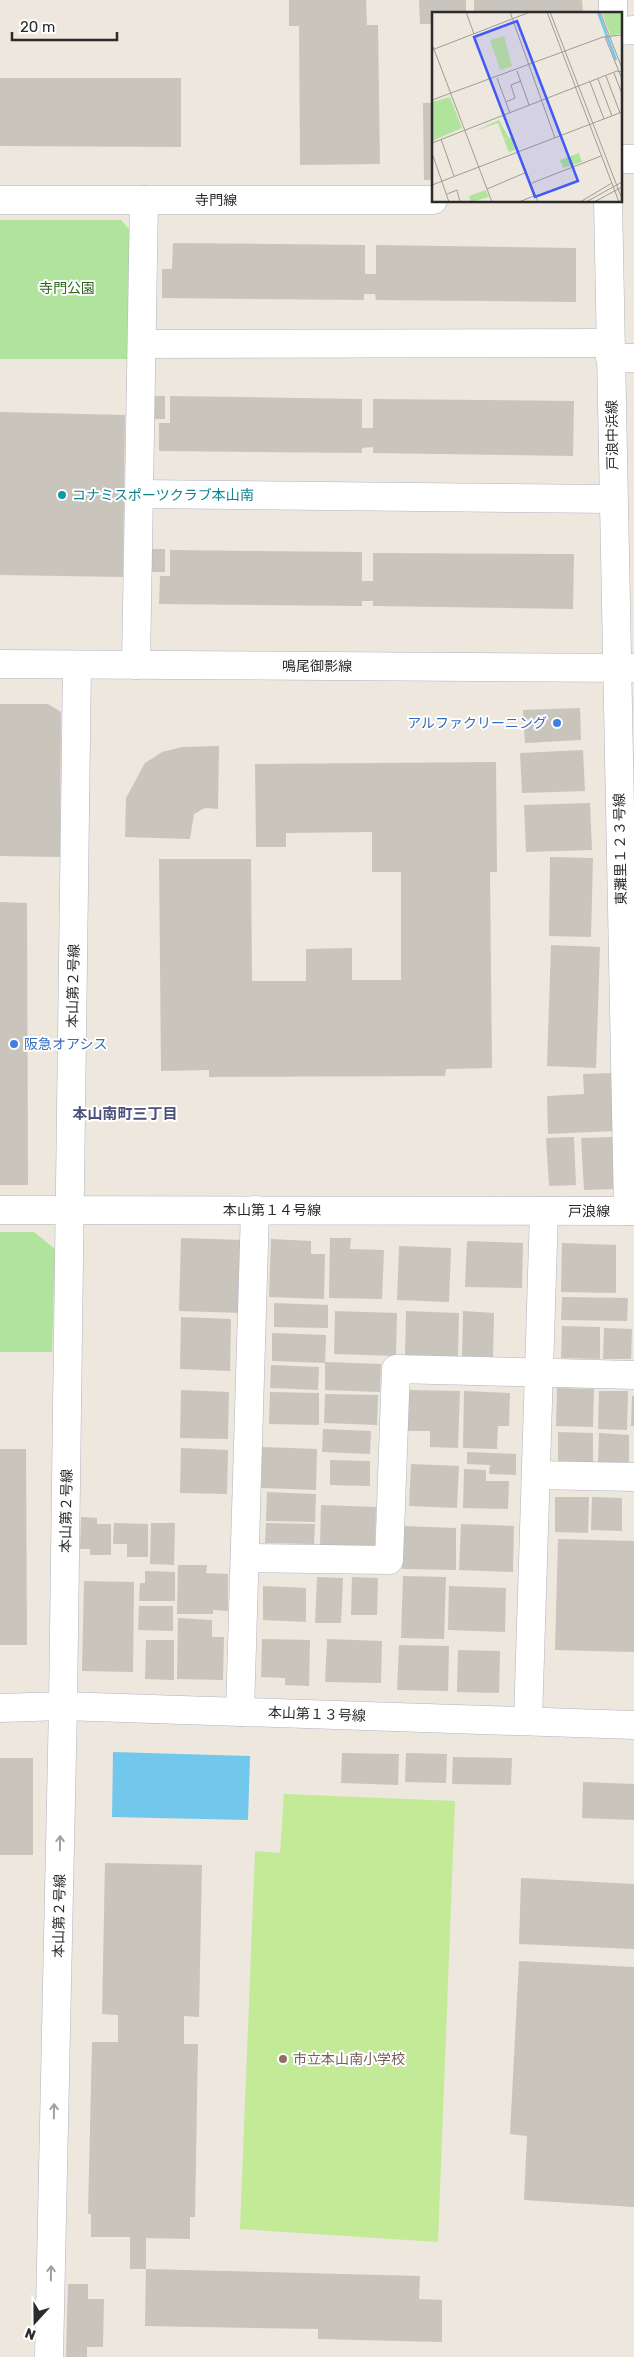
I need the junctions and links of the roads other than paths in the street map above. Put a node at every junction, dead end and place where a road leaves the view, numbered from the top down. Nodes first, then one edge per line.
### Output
1 (0, 200) edge
2 (144, 200) junction
3 (432, 200) edge
4 (608, 202) edge
5 (142, 344) junction
6 (618, 353) edge
7 (139, 494) junction
8 (613, 499) junction
9 (0, 664) edge
10 (77, 665) junction
11 (136, 665) junction
12 (625, 668) edge
13 (0, 1210) edge
14 (70, 1210) junction
15 (254, 1210) junction
16 (544, 1211) junction
17 (631, 1211) edge
18 (539, 1372) junction
19 (634, 1375) edge
20 (536, 1475) junction
21 (634, 1477) edge
22 (245, 1558) junction
23 (63, 1706) junction
24 (0, 1708) edge
25 (240, 1712) junction
26 (528, 1722) junction
27 (634, 1725) edge
28 (49, 2357) edge

1 - 2 street, 寺門線
2 - 3 street, 寺門線
2 - 5 street
4 - 6 street, 戸浪中浜線
5 - 6 street
5 - 7 street
6 - 8 street, 戸浪中浜線
7 - 8 street
7 - 11 street
8 - 12 street, 戸浪中浜線
9 - 10 street, 鳴尾御影線
10 - 11 street, 鳴尾御影線
10 - 14 street, 本山第２号線
11 - 12 street, 鳴尾御影線
12 - 17 street, 東灘里１２３号線
13 - 14 street, 本山第１４号線
14 - 15 street, 本山第１４号線
14 - 23 street, 本山第２号線
15 - 16 street, 本山第１４号線
15 - 22 street
16 - 17 street, 戸浪線
16 - 18 street
18 - 19 street
18 - 20 street
18 - 22 street
20 - 21 street
20 - 26 street
22 - 25 street
23 - 24 street, 本山第１３号線
23 - 25 street, 本山第１３号線
28 -> 23 street, 本山第２号線
25 - 26 street, 本山第１３号線
26 - 27 street, 本山第１３号線

